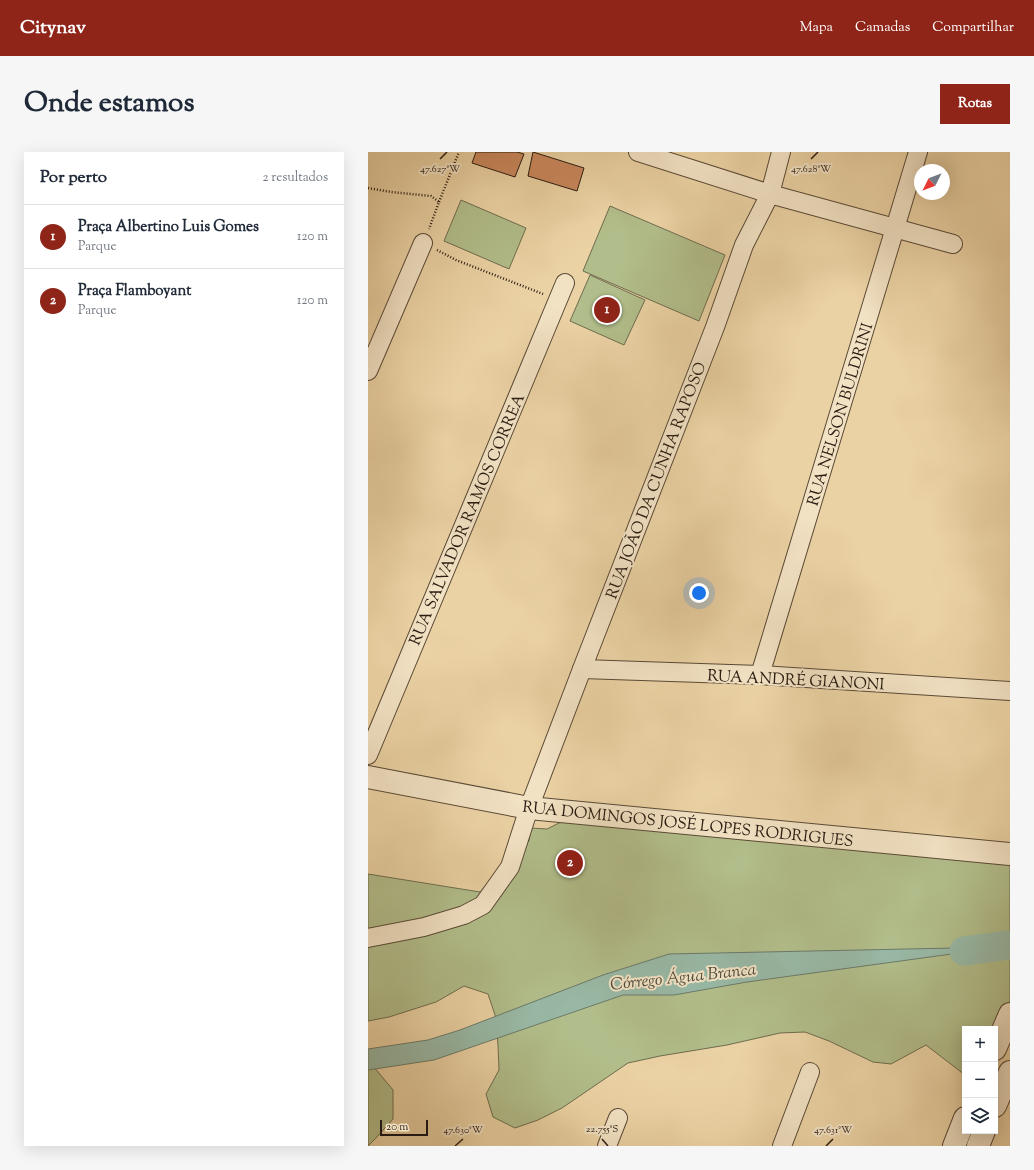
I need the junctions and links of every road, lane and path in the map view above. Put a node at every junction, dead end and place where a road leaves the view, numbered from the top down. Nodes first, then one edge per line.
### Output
1 (459, 152) edge
2 (638, 152) edge
3 (781, 152) edge
4 (918, 152) edge
5 (368, 188) edge
6 (770, 194) junction
7 (439, 202) junction
8 (895, 228) junction
9 (422, 243) junction
10 (953, 244) dead end
11 (564, 286) joint
12 (368, 372) edge
13 (582, 669) junction
14 (760, 675) junction
15 (1010, 692) edge
16 (368, 755) edge
17 (368, 777) edge
18 (529, 808) junction
19 (1010, 854) edge
20 (368, 938) edge
21 (1010, 1014) edge
22 (998, 1042) edge
23 (810, 1072) dead end
24 (1010, 1072) edge
25 (998, 1099) edge
26 (618, 1118) dead end
27 (962, 1126) edge
28 (983, 1134) edge
29 (607, 1146) edge
30 (782, 1146) edge
31 (954, 1146) edge
32 (978, 1146) edge

1 - 7 path
2 - 6 street
3 - 6 street, RUA JOÃO DA CUNHA RAPOSO
4 - 8 street, RUA NELSON BULDRINI
5 - 7 path
6 - 8 street
6 - 13 street, RUA JOÃO DA CUNHA RAPOSO
7 - 9 path
8 - 10 street
8 - 14 street, RUA NELSON BULDRINI
9 - 11 path
9 - 12 street
11 - 16 street, RUA SALVADOR RAMOS CORREA
13 - 14 street, RUA ANDRÉ GIANONI
13 - 18 street, RUA JOÃO DA CUNHA RAPOSO
14 - 15 street, RUA ANDRÉ GIANONI
17 - 18 street, RUA DOMINGOS JOSÉ LOPES RODRIGUES
18 - 19 street, RUA DOMINGOS JOSÉ LOPES RODRIGUES
18 - 20 street, RUA JOÃO DA CUNHA RAPOSO
21 - 22 street
23 - 30 street
24 - 25 street
26 - 29 street
27 - 31 street
28 - 32 street

